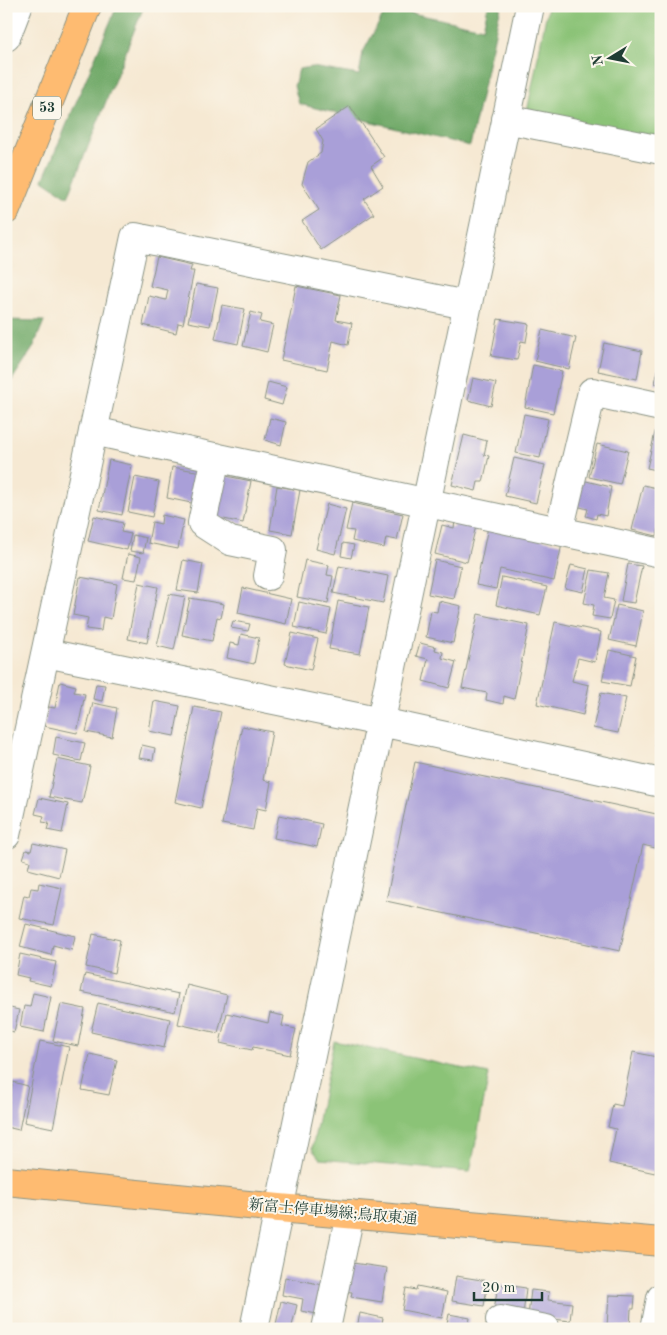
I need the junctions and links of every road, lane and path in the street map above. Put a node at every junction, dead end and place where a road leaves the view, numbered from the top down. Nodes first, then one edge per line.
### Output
1 (18, 6) edge
2 (87, 6) edge
3 (530, 6) edge
4 (6, 37) edge
5 (506, 119) junction
6 (661, 150) edge
7 (6, 210) edge
8 (466, 305) junction
9 (661, 407) edge
10 (93, 430) junction
11 (216, 457) junction
12 (427, 503) junction
13 (559, 531) junction
14 (661, 553) edge
15 (268, 576) dead end
16 (46, 653) junction
17 (381, 722) junction
18 (661, 783) edge
19 (6, 835) edge
20 (6, 1181) edge
21 (279, 1208) junction
22 (350, 1214) junction
23 (661, 1242) edge
24 (661, 1298) edge
25 (500, 1320) dead end
26 (254, 1329) edge
27 (326, 1329) edge
28 (546, 1329) edge
29 (654, 1329) edge

1 - 4 street
2 - 7 main road, 53
3 - 5 street
5 - 6 street
5 - 8 street
8 - 10 street
8 - 12 street
9 - 13 street
10 - 11 street
10 - 16 street
11 - 12 street
11 - 15 street
12 - 13 street
12 - 17 street
13 - 14 street
16 - 17 street
16 - 19 street
17 - 18 street
17 - 21 street
20 - 21 main road, 新富士停車場線;鳥取東通
21 - 22 main road, 新富士停車場線;鳥取東通
21 - 26 street
22 - 23 main road, 新富士停車場線;鳥取東通
22 - 27 street
24 - 29 street
25 - 28 street

